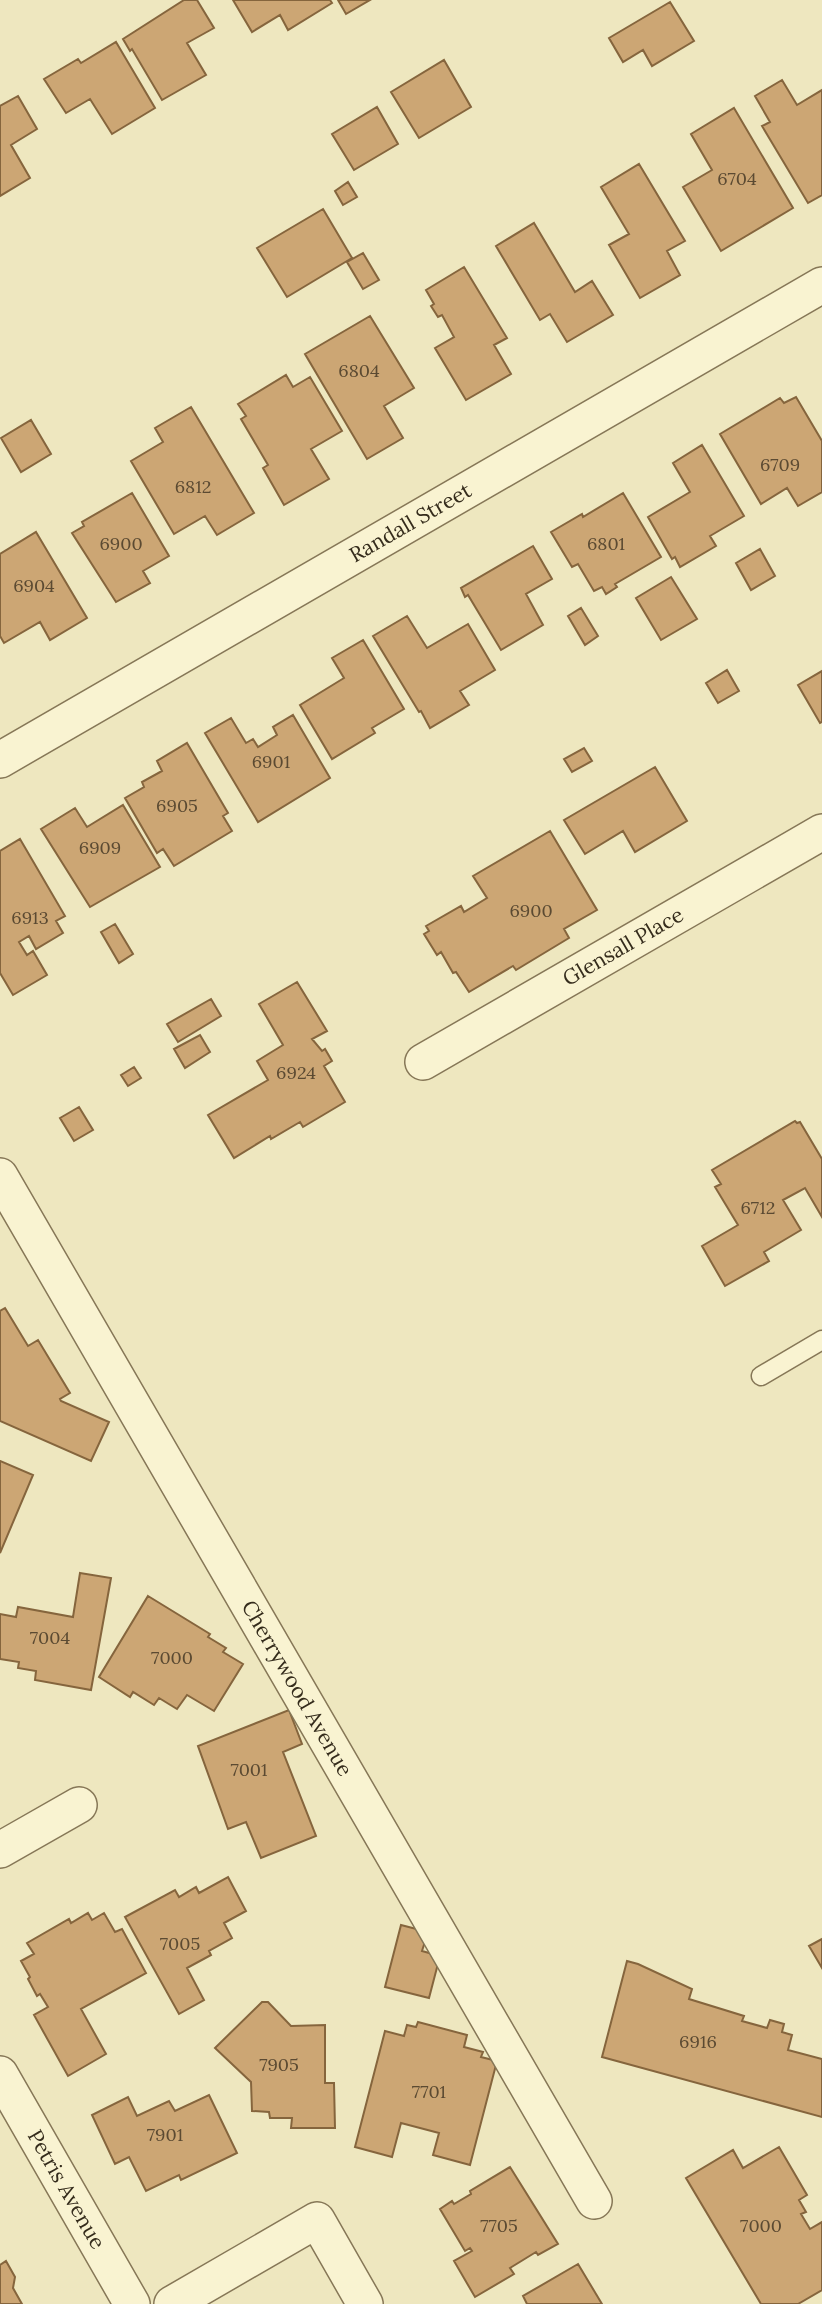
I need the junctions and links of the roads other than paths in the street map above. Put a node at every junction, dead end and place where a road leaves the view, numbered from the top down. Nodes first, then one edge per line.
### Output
1 (822, 285) edge
2 (0, 760) edge
3 (822, 832) edge
4 (423, 1062) dead end
5 (0, 1176) edge
6 (822, 1340) edge
7 (761, 1376) dead end
8 (79, 1805) dead end
9 (0, 1850) edge
10 (0, 2074) edge
11 (594, 2202) dead end
12 (132, 2304) edge
13 (172, 2304) edge
14 (365, 2304) edge

1 - 2 street, Randall Street
3 - 4 street, Glensall Place
5 - 11 street, Cherrywood Avenue
6 - 7 lane
8 - 9 street
10 - 12 street, Petris Avenue
13 - 14 street

